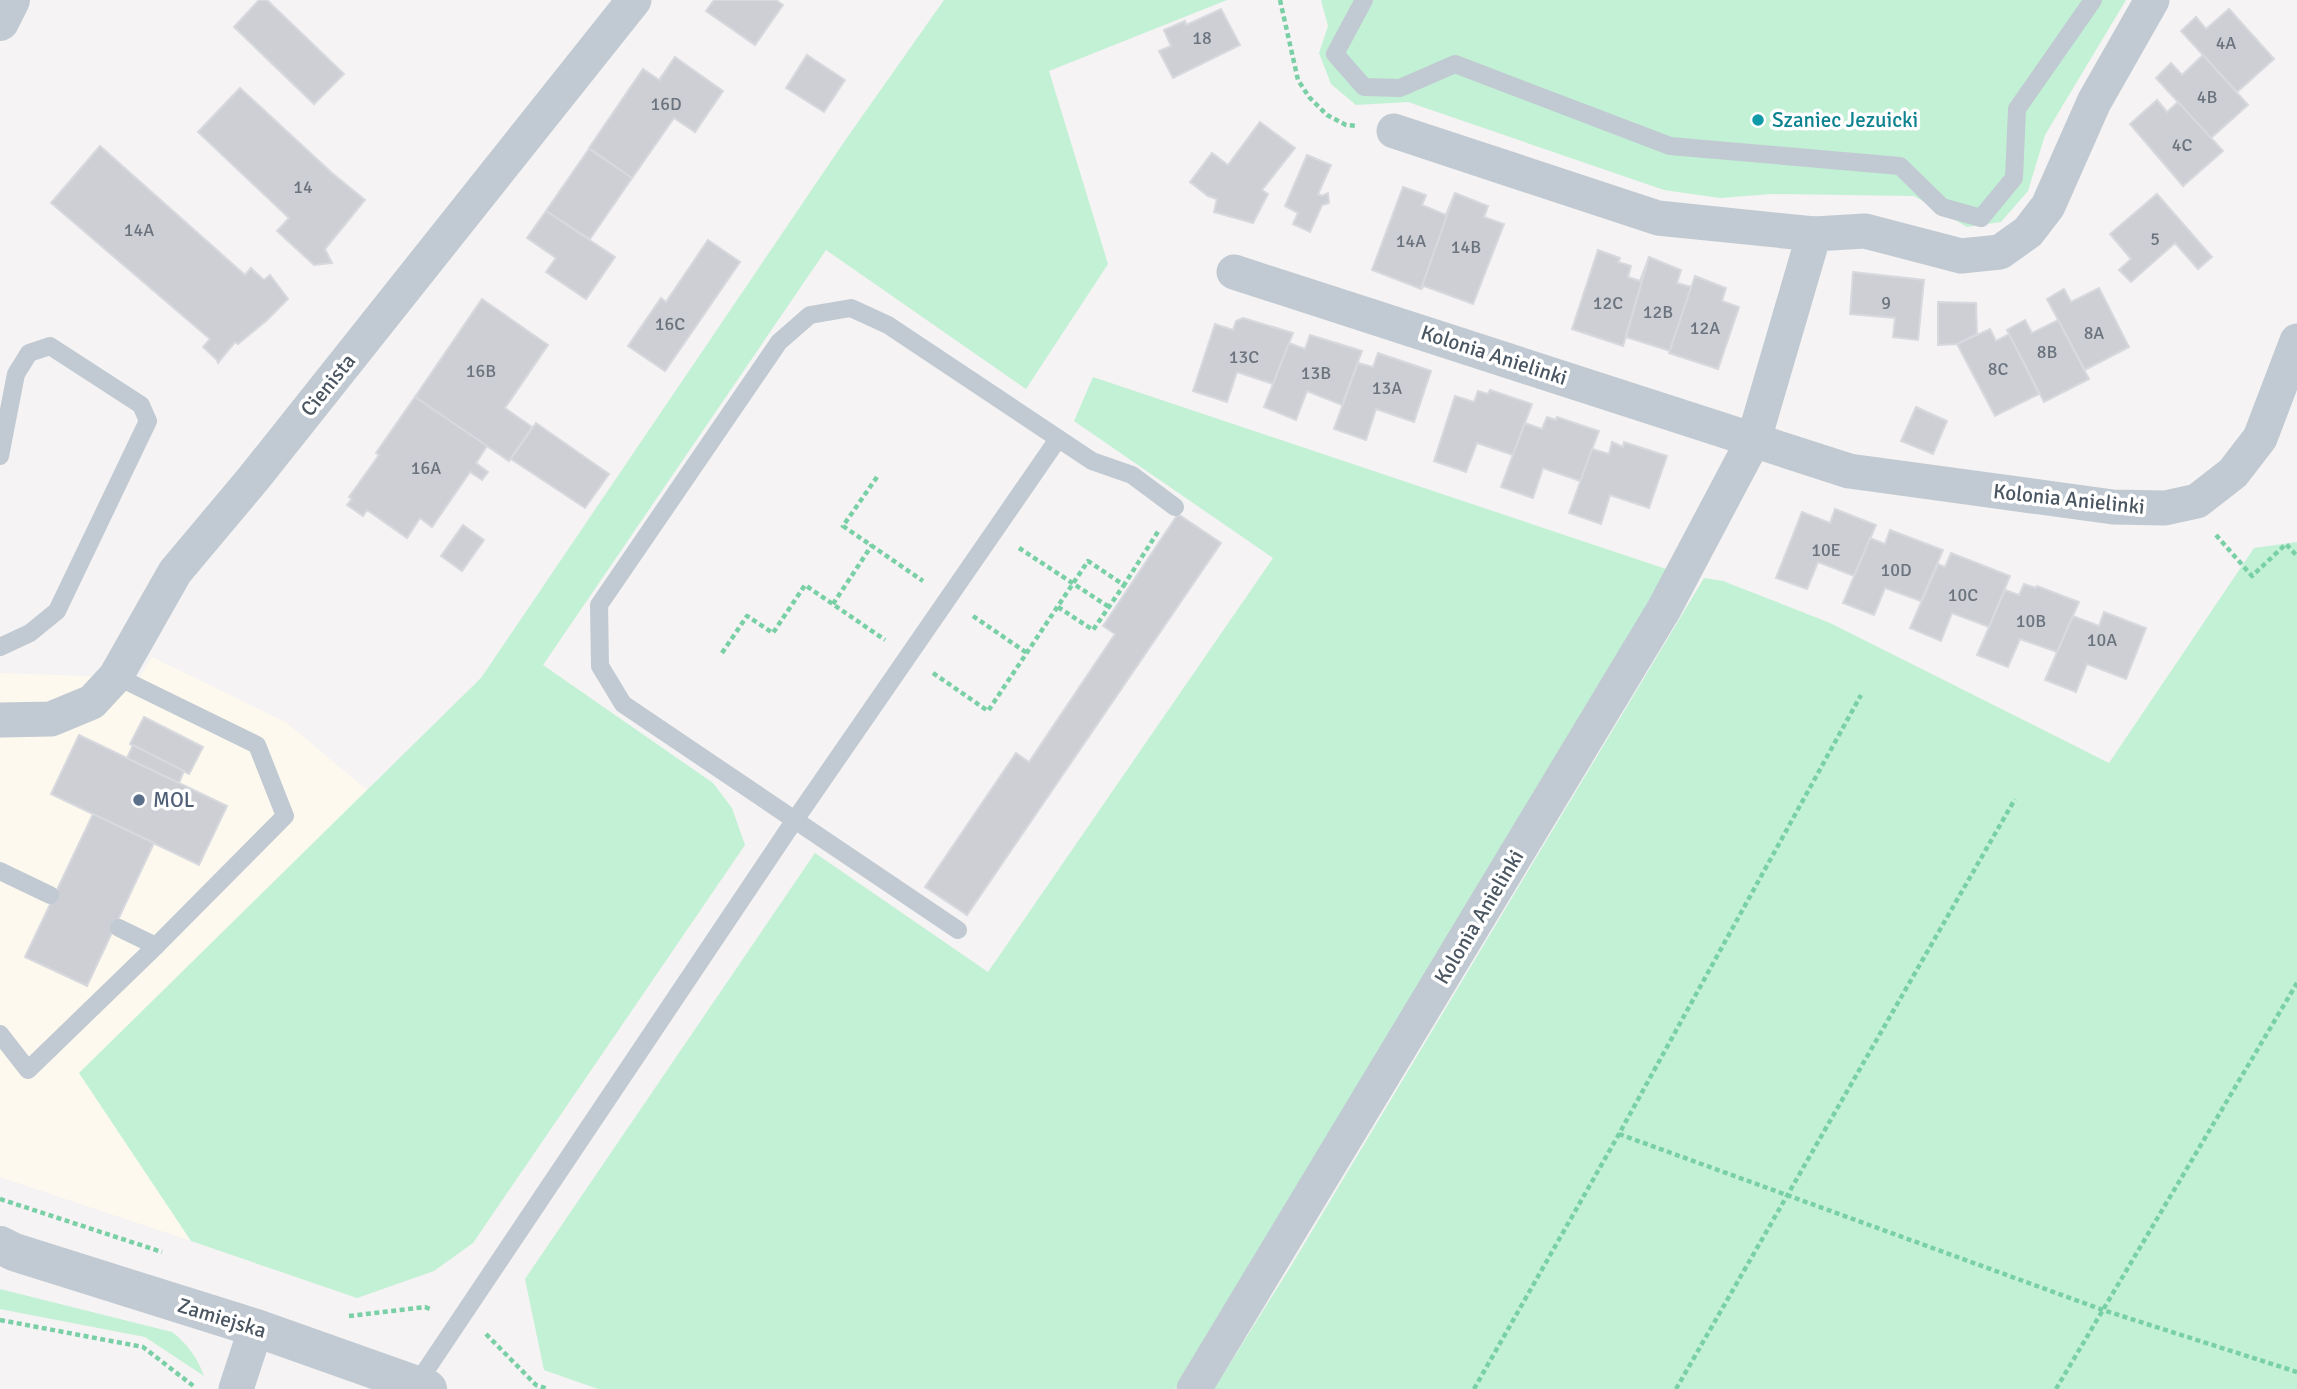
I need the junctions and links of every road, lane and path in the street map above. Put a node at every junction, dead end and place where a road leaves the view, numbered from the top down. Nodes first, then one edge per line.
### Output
1 (11, 0) edge
2 (634, 0) edge
3 (1364, 0) edge
4 (2092, 0) edge
5 (2152, 0) edge
6 (0, 22) edge
7 (1394, 131) dead end
8 (1814, 234) junction
9 (1234, 272) dead end
10 (2297, 341) edge
11 (1058, 439) junction
12 (1754, 439) junction
13 (0, 456) edge
14 (877, 477) dead end
15 (2197, 501) junction
16 (1175, 507) dead end
17 (994, 531) junction
18 (872, 545) junction
19 (2297, 556) edge
20 (1124, 585) dead end
21 (948, 598) junction
22 (833, 604) dead end
23 (1058, 607) dead end
24 (1109, 607) junction
25 (0, 647) edge
26 (1027, 653) dead end
27 (116, 676) junction
28 (1861, 695) dead end
29 (0, 720) edge
30 (2015, 799) dead end
31 (794, 822) junction
32 (0, 871) edge
33 (50, 895) dead end
34 (119, 928) dead end
35 (958, 930) dead end
36 (156, 946) junction
37 (2297, 983) edge
38 (0, 1034) edge
39 (1619, 1134) junction
40 (1788, 1194) junction
41 (0, 1199) edge
42 (5, 1250) edge
43 (174, 1256) dead end
44 (2103, 1310) junction
45 (338, 1312) dead end
46 (0, 1320) edge
47 (459, 1321) junction
48 (256, 1328) junction
49 (2297, 1372) edge
50 (422, 1387) edge
51 (198, 1389) edge
52 (236, 1389) edge
53 (548, 1389) edge
54 (1194, 1389) edge
55 (1474, 1389) edge
56 (1676, 1389) edge
57 (2056, 1389) edge

1 - 6 street
2 - 27 street, Cienista
3 - 4 lane
5 - 8 street
7 - 8 street
8 - 12 street
9 - 12 street, Kolonia Anielinki
10 - 15 street, Kolonia Anielinki
11 - 16 lane
11 - 17 lane
11 - 31 lane
12 - 15 street, Kolonia Anielinki
12 - 54 street, Kolonia Anielinki
13 - 25 lane
14 - 18 path
15 - 19 path
17 - 21 lane
17 - 24 path
18 - 21 path
18 - 22 path
20 - 24 path
21 - 26 path
21 - 31 lane
23 - 24 path
27 - 29 street, Cienista
27 - 36 lane
28 - 39 path
30 - 40 path
31 - 35 lane
31 - 47 lane
32 - 33 lane
34 - 36 lane
36 - 38 lane
37 - 44 path
39 - 40 path
39 - 55 path
40 - 44 path
40 - 56 path
41 - 43 path
42 - 48 street, Zamiejska
44 - 49 path
44 - 57 path
45 - 47 path
46 - 51 path
47 - 50 lane
47 - 53 path
48 - 50 street, Zamiejska
48 - 52 street

